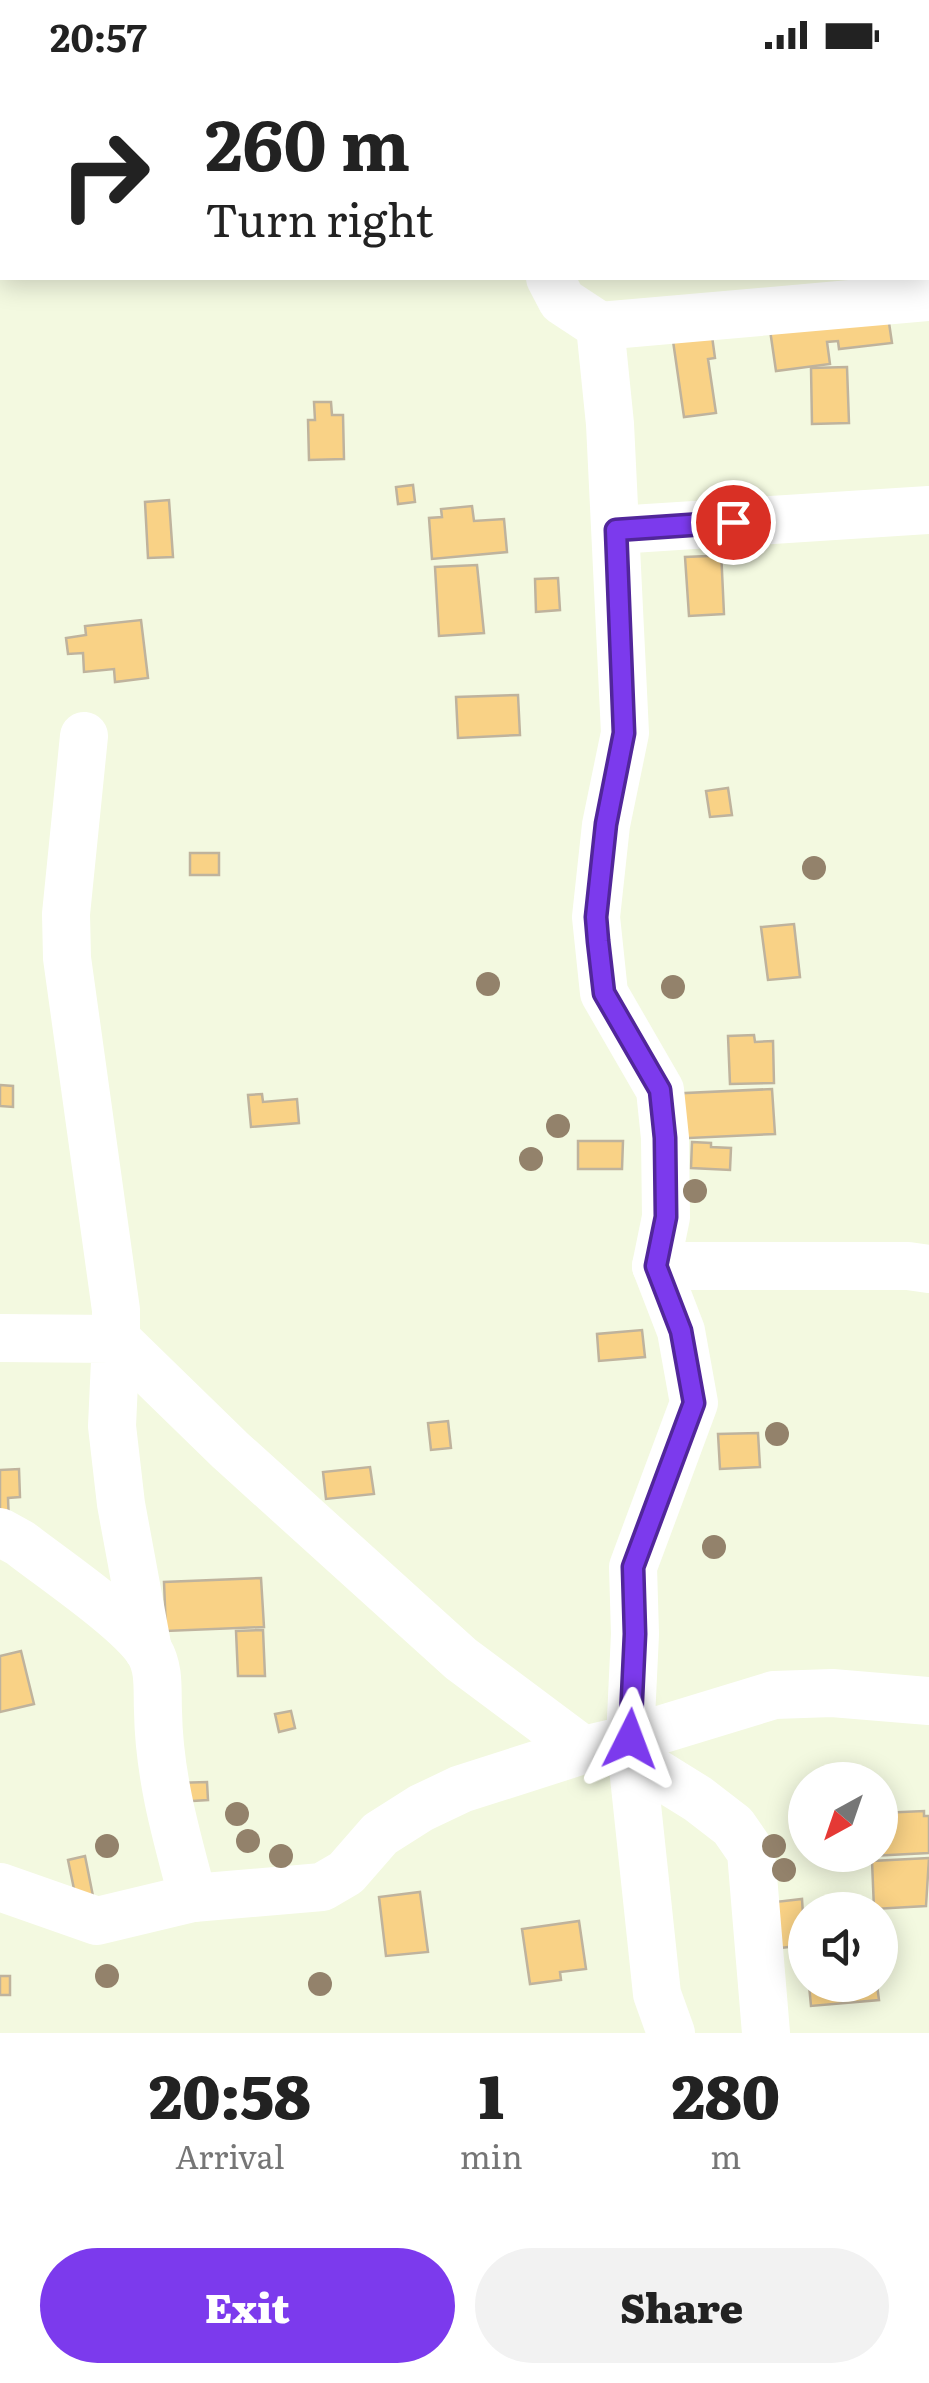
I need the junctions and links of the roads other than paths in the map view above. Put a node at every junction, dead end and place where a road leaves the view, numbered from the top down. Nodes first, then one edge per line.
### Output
1 (551, 280) edge
2 (929, 297) edge
3 (600, 326) junction
4 (929, 510) edge
5 (616, 530) junction
6 (84, 736) dead end
7 (656, 1266) junction
8 (929, 1270) edge
9 (0, 1338) edge
10 (116, 1339) junction
11 (0, 1532) edge
12 (148, 1650) junction
13 (929, 1701) edge
14 (631, 1749) junction
15 (583, 1750) junction
16 (0, 1887) edge
17 (193, 1898) junction
18 (671, 2033) edge
19 (766, 2033) edge

1 - 3 street
2 - 3 street
3 - 5 street
4 - 5 street
5 - 7 street
6 - 10 street
7 - 8 street
7 - 14 street
9 - 10 street
10 - 12 street
10 - 15 street
11 - 12 street
12 - 17 street
13 - 14 street
14 - 15 street
14 - 18 street
14 - 19 street
15 - 17 street
16 - 17 street

